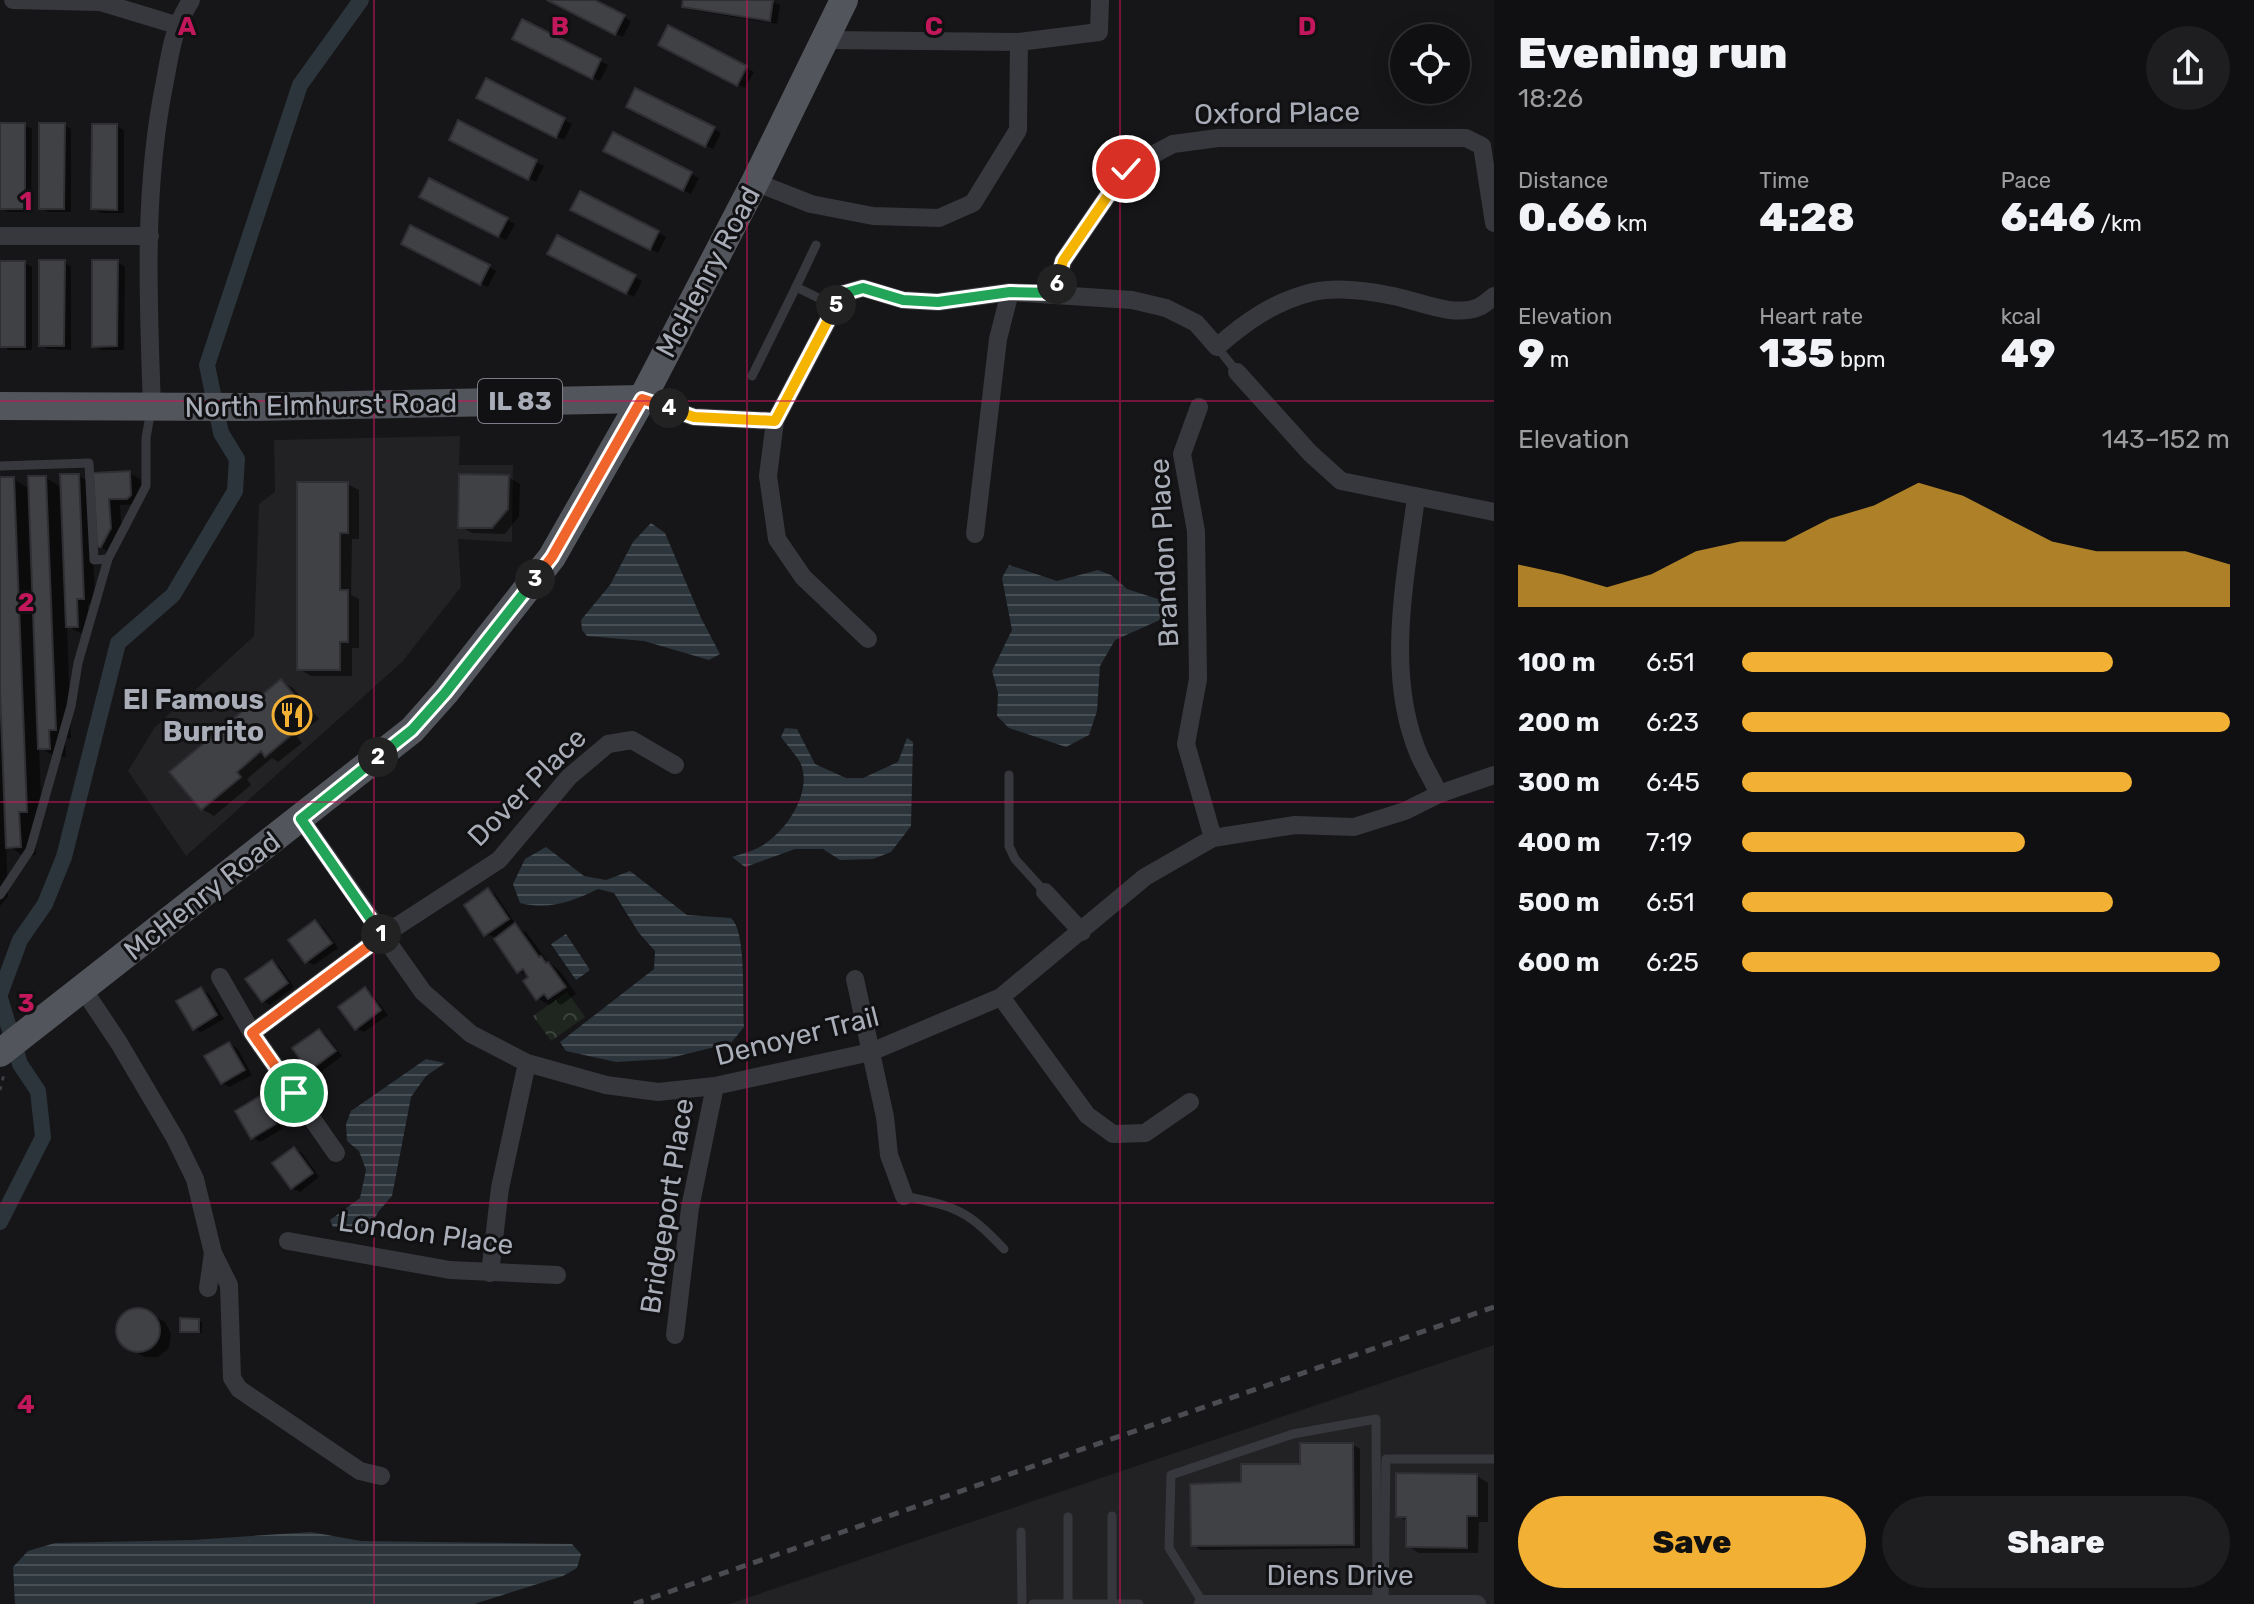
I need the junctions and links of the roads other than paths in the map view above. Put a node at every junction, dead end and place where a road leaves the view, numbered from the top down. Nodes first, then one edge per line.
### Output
1 (13, 0) edge
2 (191, 0) edge
3 (844, 0) edge
4 (1100, 0) edge
5 (176, 25) junction
6 (825, 40) junction
7 (1019, 42) junction
8 (755, 182) junction
9 (1494, 223) edge
10 (0, 236) edge
11 (150, 236) junction
12 (816, 245) dead end
13 (796, 287) junction
14 (1010, 292) junction
15 (1055, 293) junction
16 (1494, 296) edge
17 (835, 306) junction
18 (1217, 347) junction
19 (1237, 372) joint
20 (752, 376) dead end
21 (642, 399) junction
22 (0, 406) edge
23 (165, 407) junction
24 (1199, 407) dead end
25 (775, 421) junction
26 (0, 466) edge
27 (1416, 498) junction
28 (1494, 512) edge
29 (975, 534) dead end
30 (108, 559) junction
31 (868, 639) dead end
32 (675, 765) dead end
33 (1009, 775) dead end
34 (1494, 775) edge
35 (1439, 794) junction
36 (301, 819) junction
37 (1213, 838) junction
38 (1045, 892) joint
39 (0, 895) edge
40 (1082, 932) junction
41 (382, 936) junction
42 (220, 977) dead end
43 (855, 979) dead end
44 (83, 989) junction
45 (1001, 997) junction
46 (252, 1033) junction
47 (871, 1052) junction
48 (2, 1058) edge
49 (527, 1063) junction
50 (715, 1086) junction
51 (1190, 1102) dead end
52 (336, 1153) dead end
53 (904, 1196) joint
54 (288, 1241) dead end
55 (1004, 1249) dead end
56 (213, 1253) junction
57 (490, 1273) junction
58 (557, 1275) dead end
59 (208, 1288) dead end
60 (675, 1335) dead end
61 (1494, 1459) edge
62 (381, 1476) dead end
63 (1112, 1516) dead end
64 (1068, 1517) dead end
65 (1021, 1532) dead end
66 (1112, 1603) edge
67 (1203, 1603) edge
68 (1377, 1603) edge
69 (1384, 1603) edge
70 (1022, 1604) edge
71 (1033, 1604) edge
72 (1068, 1604) edge
73 (1139, 1604) edge
74 (1291, 1604) edge
75 (1477, 1604) edge

1 - 5 street
2 - 5 street
3 - 6 main road, McHenry Road
4 - 7 street
5 - 11 street
6 - 7 street
6 - 8 main road, McHenry Road
7 - 8 street
8 - 21 main road, McHenry Road
9 - 15 street, Oxford Place
10 - 11 street
11 - 23 street
12 - 13 lane
13 - 17 lane
13 - 20 lane
14 - 15 street
14 - 17 street
14 - 29 street
15 - 18 street
16 - 18 street
17 - 25 street
18 - 19 lane
19 - 27 street
21 - 23 main road, North Elmhurst Road / IL 83
21 - 25 street
21 - 36 main road, McHenry Road
22 - 23 main road, North Elmhurst Road / IL 83
23 - 30 lane
24 - 37 street, Brandon Place
25 - 31 street
26 - 30 lane
27 - 28 street
27 - 35 street
30 - 39 lane
32 - 41 street, Dover Place
33 - 38 lane
34 - 35 street, Denoyer Trail
35 - 37 street, Denoyer Trail
36 - 41 street, Denoyer Trail
36 - 44 main road, McHenry Road
37 - 40 street, Denoyer Trail
38 - 40 street
40 - 45 street, Denoyer Trail
41 - 46 street, Dover Place
41 - 49 street, Denoyer Trail
42 - 46 street
43 - 47 street
44 - 48 main road, McHenry Road
44 - 56 street
45 - 47 street, Denoyer Trail
45 - 51 street
46 - 52 street
47 - 50 street, Denoyer Trail
47 - 53 street
49 - 50 street, Denoyer Trail
49 - 57 street
50 - 60 street, Bridgeport Place
53 - 55 lane
54 - 57 street, London Place
56 - 59 street
56 - 62 street
57 - 58 street, London Place
61 - 69 lane
63 - 66 lane
64 - 72 lane
65 - 70 lane
66 - 72 lane
66 - 73 lane
67 - 68 lane
67 - 74 street, Diens Drive
68 - 69 street, Diens Drive
68 - 74 street, Diens Drive
69 - 75 street, Diens Drive
71 - 72 lane

